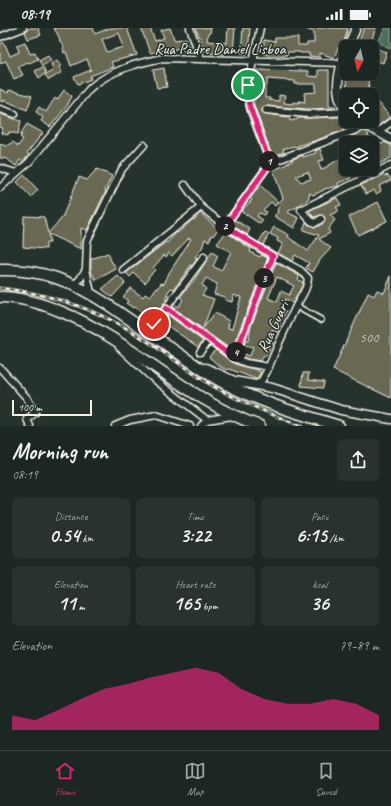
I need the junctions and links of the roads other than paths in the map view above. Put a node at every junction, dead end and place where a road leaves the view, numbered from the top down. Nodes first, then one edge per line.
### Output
1 (23, 28) edge
2 (190, 28) edge
3 (260, 28) edge
4 (356, 28) edge
5 (0, 37) edge
6 (351, 40) edge
7 (201, 59) junction
8 (253, 61) junction
9 (339, 63) edge
10 (339, 74) edge
11 (339, 95) edge
12 (0, 109) edge
13 (266, 110) dead end
14 (339, 112) edge
15 (15, 114) dead end
16 (391, 122) edge
17 (361, 128) edge
18 (370, 128) edge
19 (377, 132) junction
20 (391, 139) edge
21 (144, 145) dead end
22 (270, 163) junction
23 (391, 165) edge
24 (0, 168) edge
25 (16, 173) junction
26 (185, 185) dead end
27 (0, 188) edge
28 (201, 207) junction
29 (321, 219) dead end
30 (225, 226) junction
31 (273, 256) junction
32 (204, 257) dead end
33 (86, 268) junction
34 (0, 270) edge
35 (123, 270) dead end
36 (74, 285) junction
37 (90, 293) junction
38 (0, 297) edge
39 (296, 306) junction
40 (166, 308) junction
41 (321, 320) dead end
42 (105, 333) junction
43 (149, 333) junction
44 (209, 340) junction
45 (200, 352) dead end
46 (234, 358) junction
47 (193, 363) junction
48 (269, 367) junction
49 (0, 368) edge
50 (257, 384) junction
51 (234, 416) junction
52 (391, 419) edge
53 (207, 420) junction
54 (30, 426) edge
55 (115, 426) edge
56 (190, 426) edge
57 (201, 426) edge
58 (260, 426) edge
59 (339, 426) edge

1 - 5 street
2 - 7 street
3 - 8 street
4 - 6 main road
7 - 8 street, Rua Padre Daniel Lisboa
7 - 25 street, Rua Padre Daniel Lisboa
8 - 9 street, Rua Padre Daniel Lisboa
8 - 22 street
10 - 11 main road
12 - 15 street
13 - 14 street
16 - 19 street
17 - 22 street
18 - 19 main road
19 - 20 main road
21 - 33 street
22 - 30 street
23 - 29 street
24 - 25 street
25 - 27 street, Rua Padre Daniel Lisboa
26 - 28 street
28 - 30 street
28 - 35 street
30 - 31 street
31 - 39 street, Rua Guari
31 - 46 street
32 - 40 street
33 - 36 street
33 - 37 street
34 - 36 highway
36 - 37 highway
37 - 43 highway
38 - 42 highway
39 - 41 street
39 - 48 street, Rua Guari
40 - 43 street
40 - 44 street
42 - 51 highway
42 - 53 street
43 - 47 highway
44 - 45 street
44 - 46 street
46 - 48 street
47 - 50 main road
47 - 59 highway
48 - 50 street, Rua Guari
49 - 54 street
50 - 52 main road
51 - 53 street
51 - 58 highway
53 - 57 street
55 - 56 street

